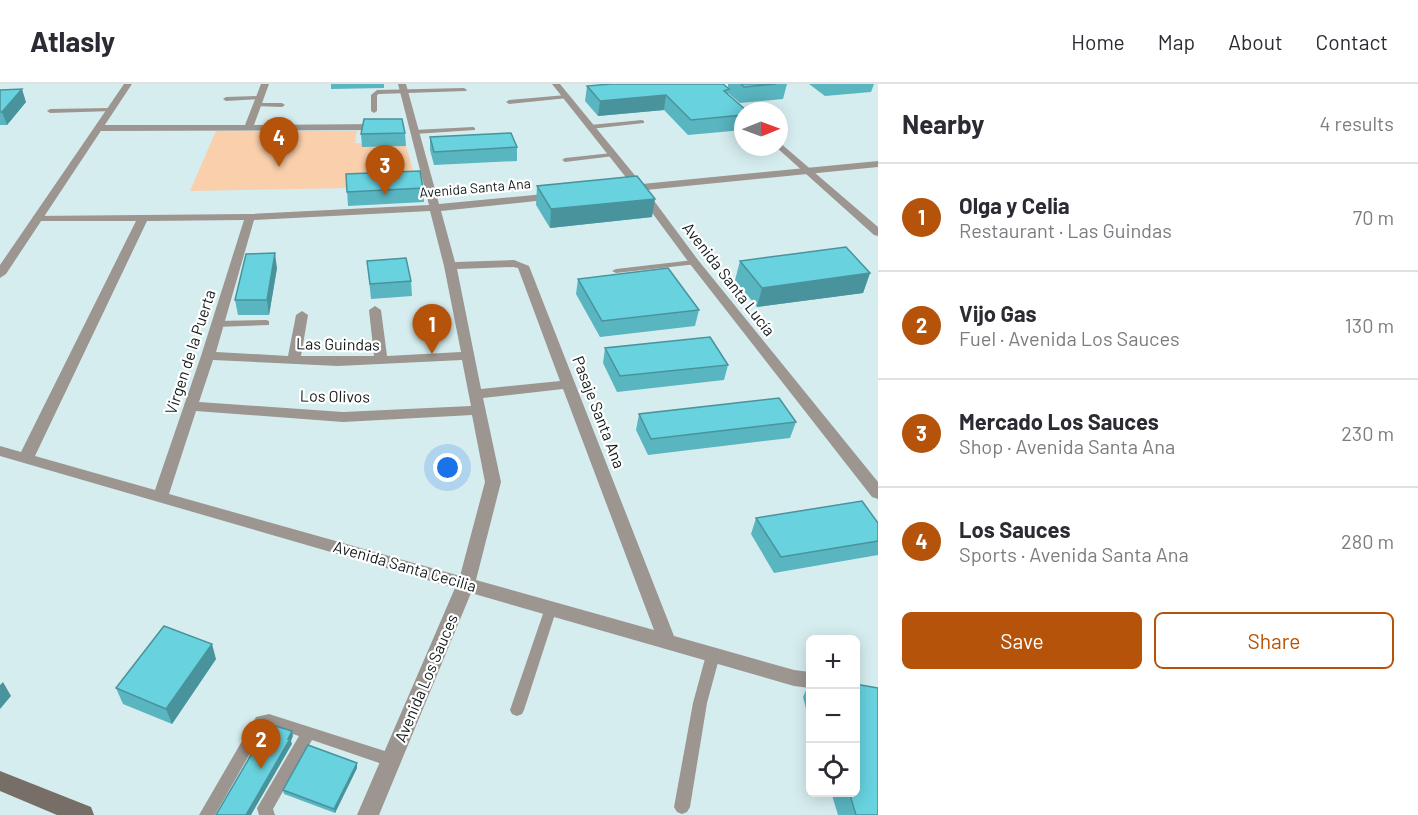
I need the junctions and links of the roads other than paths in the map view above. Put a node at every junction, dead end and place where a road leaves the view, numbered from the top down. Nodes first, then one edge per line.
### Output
1 (128, 84) edge
2 (265, 84) edge
3 (556, 84) edge
4 (403, 88) edge
5 (464, 90) dead end
6 (566, 97) junction
7 (226, 99) dead end
8 (258, 102) junction
9 (508, 102) dead end
10 (282, 105) dead end
11 (111, 110) junction
12 (50, 111) dead end
13 (374, 111) dead end
14 (642, 122) dead end
15 (389, 127) edge
16 (400, 127) edge
17 (590, 127) junction
18 (99, 128) junction
19 (248, 128) junction
20 (473, 129) dead end
21 (413, 130) junction
22 (788, 153) edge
23 (612, 155) junction
24 (565, 160) dead end
25 (878, 164) edge
26 (808, 171) junction
27 (639, 188) junction
28 (616, 190) edge
29 (570, 195) edge
30 (434, 208) junction
31 (250, 217) junction
32 (37, 218) junction
33 (143, 218) junction
34 (878, 233) edge
35 (694, 262) junction
36 (450, 266) junction
37 (616, 271) dead end
38 (0, 274) edge
39 (375, 310) dead end
40 (302, 315) dead end
41 (266, 323) dead end
42 (216, 324) junction
43 (208, 356) junction
44 (468, 356) junction
45 (294, 360) junction
46 (381, 361) junction
47 (570, 384) junction
48 (478, 402) junction
49 (190, 406) junction
50 (0, 451) edge
51 (26, 458) junction
52 (878, 493) edge
53 (160, 496) junction
54 (466, 584) junction
55 (551, 608) junction
56 (667, 641) junction
57 (713, 655) junction
58 (806, 680) edge
59 (517, 710) dead end
60 (309, 732) junction
61 (392, 760) junction
62 (0, 782) edge
63 (682, 807) dead end
64 (83, 815) edge
65 (207, 815) edge
66 (267, 815) edge
67 (368, 815) edge

1 - 11 street
2 - 8 street
3 - 6 street, Avenida Santa Lucía
4 - 5 lane
4 - 13 lane
4 - 21 street, Avenida Los Sauces
6 - 9 lane
6 - 17 street, Avenida Santa Lucía
7 - 8 lane
8 - 10 lane
8 - 19 street
11 - 12 lane
11 - 18 street
14 - 17 lane
15 - 19 street
16 - 21 street
17 - 23 street, Avenida Santa Lucía
18 - 19 street
18 - 32 street
20 - 21 lane
21 - 30 street, Avenida Los Sauces
22 - 26 street
23 - 24 lane
23 - 27 street, Avenida Santa Lucía
25 - 26 street
26 - 27 street
26 - 34 street
27 - 28 street
27 - 35 street, Avenida Santa Lucía
29 - 30 street, Avenida Santa Ana
30 - 31 street, Avenida Santa Ana
30 - 36 street, Avenida Los Sauces
31 - 33 street, Avenida Santa Ana
31 - 42 street, Virgen de la Puerta
32 - 33 street, Avenida Santa Ana
32 - 38 street
33 - 51 street
35 - 37 lane
35 - 52 street, Avenida Santa Lucía
36 - 44 street, Avenida Los Sauces
36 - 47 street, Pasaje Santa Ana
39 - 46 street
40 - 45 street
41 - 42 lane
42 - 43 street, Virgen de la Puerta
43 - 45 street, Las Guindas
43 - 49 street, Virgen de la Puerta
44 - 46 street, Las Guindas
44 - 48 street, Avenida Los Sauces
45 - 46 street, Las Guindas
47 - 48 street, Los Olivos
47 - 56 street, Pasaje Santa Ana
48 - 49 street, Los Olivos
48 - 54 street, Avenida Los Sauces
49 - 53 street, Virgen de la Puerta
50 - 51 street, Avenida Santa Cecilia
51 - 53 street, Avenida Santa Cecilia
53 - 54 street, Avenida Santa Cecilia
54 - 55 street, Avenida Santa Cecilia
54 - 61 street, Avenida Los Sauces
55 - 56 street, Avenida Santa Cecilia
55 - 59 lane
56 - 57 street, Avenida Santa Cecilia
57 - 58 street, Avenida Santa Cecilia
57 - 63 lane
60 - 61 lane
60 - 65 lane
60 - 66 lane
61 - 67 street, Avenida Los Sauces
62 - 64 main road

